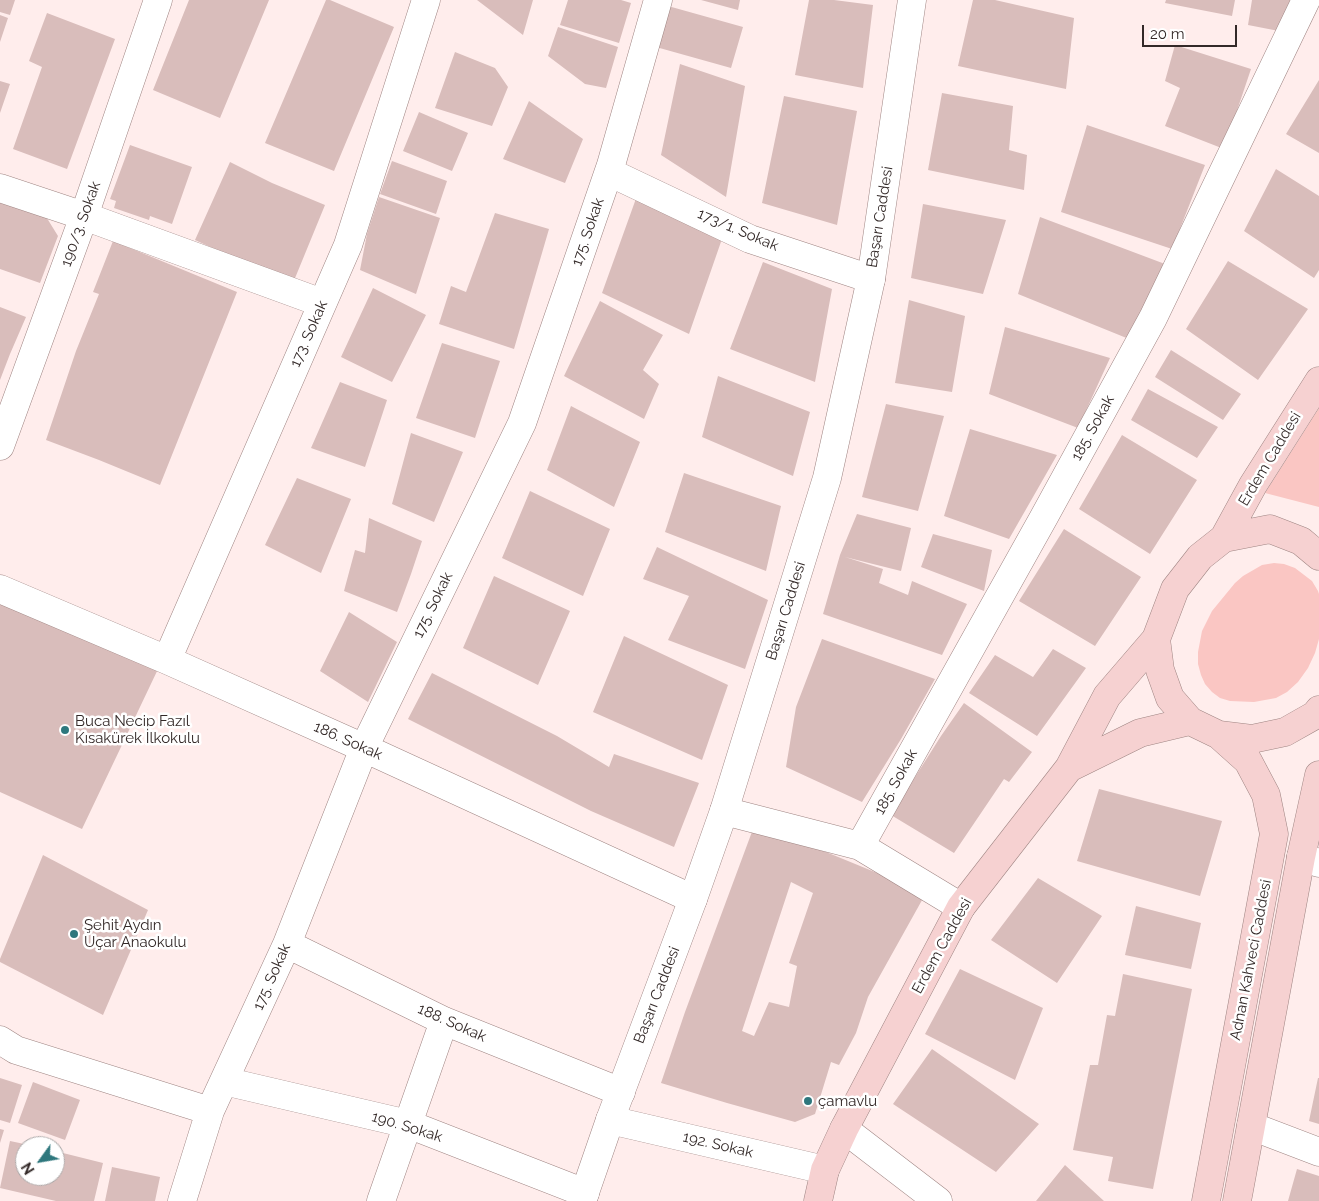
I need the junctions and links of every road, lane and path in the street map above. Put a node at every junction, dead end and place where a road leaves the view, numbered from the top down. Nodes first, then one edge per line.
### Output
1 (158, 0) edge
2 (426, 0) edge
3 (658, 0) edge
4 (912, 0) edge
5 (1306, 0) edge
6 (609, 172) junction
7 (0, 188) edge
8 (84, 216) junction
9 (870, 279) junction
10 (322, 304) junction
11 (1319, 381) edge
12 (0, 446) edge
13 (1224, 538) junction
14 (1319, 556) edge
15 (0, 589) edge
16 (1156, 639) junction
17 (167, 660) junction
18 (1319, 710) edge
19 (1190, 721) junction
20 (1218, 735) junction
21 (364, 748) junction
22 (1069, 768) junction
23 (1319, 775) edge
24 (724, 811) junction
25 (860, 846) junction
26 (1310, 860) edge
27 (693, 899) junction
28 (961, 907) junction
29 (287, 944) junction
30 (444, 1021) junction
31 (0, 1040) edge
32 (224, 1081) junction
33 (621, 1092) junction
34 (210, 1111) junction
35 (610, 1120) junction
36 (408, 1124) junction
37 (1251, 1126) junction
38 (844, 1129) junction
39 (1319, 1152) edge
40 (825, 1170) junction
41 (583, 1197) edge
42 (182, 1201) edge
43 (380, 1201) edge
44 (818, 1201) edge
45 (938, 1201) edge
46 (1206, 1201) edge
47 (1237, 1201) edge

1 - 8 street, 190/3. Sokak
2 - 10 street, 173. Sokak
3 - 6 street, 175. Sokak
4 - 9 street, Başarı Caddesi
5 - 25 street, 185. Sokak
6 - 9 street, 173/1. Sokak
6 - 21 street, 175. Sokak
7 - 8 street
8 - 10 street
8 - 12 street, 190/3. Sokak
9 - 24 street, Başarı Caddesi
10 - 17 street, 173. Sokak
11 - 13 main road, Erdem Caddesi
13 - 14 main road
13 - 16 main road
15 - 17 street, 186. Sokak
16 - 19 main road
16 - 22 main road, Erdem Caddesi
17 - 21 street, 186. Sokak
18 - 20 main road
19 - 20 main road
19 - 22 main road
20 - 46 main road, Adnan Kahveci Caddesi
21 - 27 street, 186. Sokak
21 - 29 street, 175. Sokak
22 - 28 main road, Erdem Caddesi
23 - 26 main road, Adnan Kahveci Caddesi
24 - 25 street
24 - 27 street, Başarı Caddesi
25 - 28 street
26 - 37 main road, Adnan Kahveci Caddesi
27 - 33 street, Başarı Caddesi
28 - 38 main road, Erdem Caddesi
29 - 30 street, 188. Sokak
29 - 32 street, 175. Sokak
30 - 33 street, 188. Sokak
30 - 36 street
31 - 34 street
32 - 34 street, 175. Sokak
32 - 36 street, 190. Sokak
33 - 35 street, Başarı Caddesi
34 - 42 street, 175. Sokak
35 - 40 street, 192. Sokak
35 - 41 street, Başarı Caddesi
36 - 41 street, 190. Sokak
36 - 43 street
37 - 39 street
37 - 47 main road, Adnan Kahveci Caddesi
38 - 40 main road, Erdem Caddesi
38 - 45 street
40 - 44 main road, Erdem Caddesi

